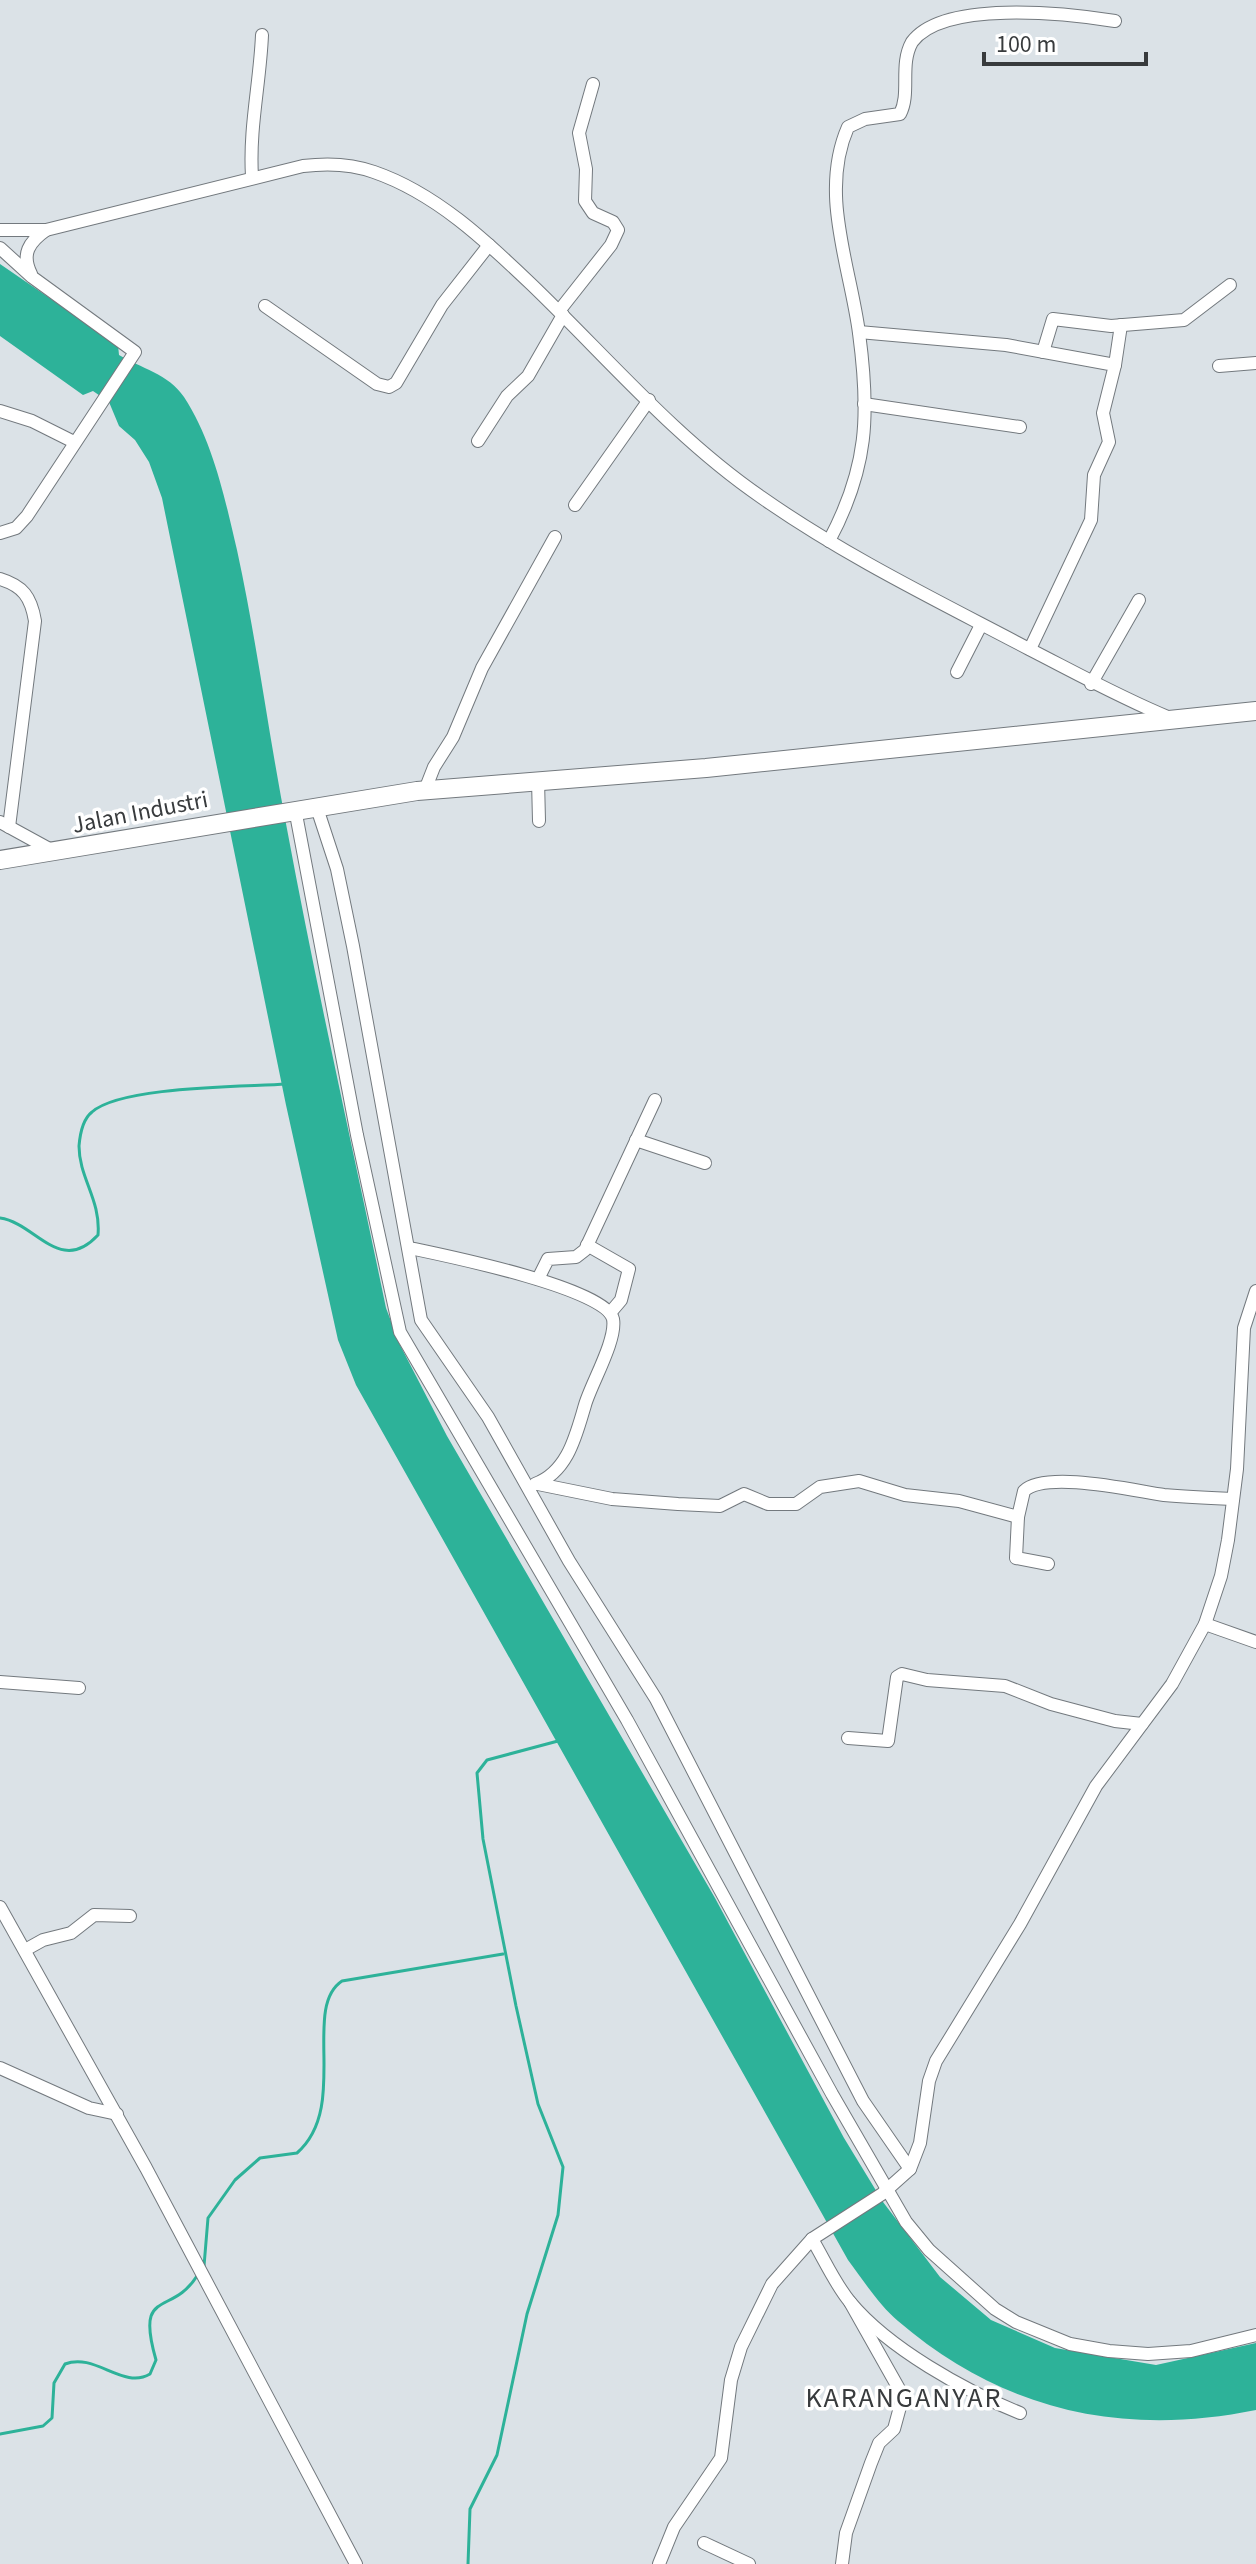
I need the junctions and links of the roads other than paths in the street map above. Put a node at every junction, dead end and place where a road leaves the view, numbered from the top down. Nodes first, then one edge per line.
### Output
1 (1115, 21) dead end
2 (262, 35) dead end
3 (593, 84) dead end
4 (252, 176) junction
5 (0, 230) edge
6 (46, 230) junction
7 (489, 245) junction
8 (0, 248) edge
9 (32, 277) junction
10 (1230, 285) dead end
11 (265, 306) dead end
12 (561, 313) junction
13 (1121, 325) junction
14 (859, 332) junction
15 (1043, 352) junction
16 (1256, 363) edge
17 (1115, 365) junction
18 (1219, 366) dead end
19 (649, 400) junction
20 (864, 404) junction
21 (0, 411) edge
22 (1020, 427) dead end
23 (478, 441) dead end
24 (74, 442) junction
25 (575, 505) dead end
26 (0, 533) edge
27 (555, 537) dead end
28 (829, 541) junction
29 (0, 579) edge
30 (1139, 600) dead end
31 (981, 625) junction
32 (1030, 649) junction
33 (957, 672) dead end
34 (1091, 684) junction
35 (1256, 711) edge
36 (1170, 718) junction
37 (538, 780) junction
38 (425, 790) junction
39 (316, 805) junction
40 (292, 810) junction
41 (539, 821) dead end
42 (4, 824) edge
43 (55, 852) junction
44 (0, 860) edge
45 (655, 1100) dead end
46 (636, 1140) junction
47 (705, 1163) dead end
48 (587, 1245) junction
49 (410, 1248) junction
50 (538, 1279) junction
51 (1256, 1291) edge
52 (610, 1313) junction
53 (533, 1485) junction
54 (1233, 1499) junction
55 (1018, 1517) junction
56 (1048, 1564) dead end
57 (1205, 1624) junction
58 (1256, 1642) edge
59 (0, 1682) edge
60 (79, 1688) dead end
61 (1142, 1724) junction
62 (848, 1738) dead end
63 (0, 1907) edge
64 (130, 1916) dead end
65 (25, 1950) junction
66 (0, 2068) edge
67 (117, 2114) junction
68 (910, 2169) junction
69 (885, 2191) junction
70 (812, 2239) junction
71 (850, 2302) junction
72 (1256, 2335) edge
73 (1020, 2413) dead end
74 (704, 2543) dead end
75 (356, 2564) edge
76 (659, 2564) edge
77 (749, 2564) edge
78 (842, 2564) edge

1 - 14 street
2 - 4 street
3 - 12 street
4 - 6 street
4 - 7 street
5 - 6 street
6 - 9 street
7 - 11 street
7 - 12 street
8 - 9 street
9 - 24 street
10 - 13 street
12 - 19 street
12 - 23 street
13 - 15 street
13 - 17 street
14 - 15 street
14 - 20 street
15 - 17 street
16 - 18 street
17 - 32 street
19 - 25 street
19 - 28 street
20 - 22 street
20 - 28 street
21 - 24 street
24 - 26 street
27 - 38 street
28 - 31 street
29 - 42 street
30 - 34 street
31 - 32 street
31 - 33 street
32 - 34 street
34 - 36 street
35 - 36 main road, Jalan Industri
36 - 37 main road, Jalan Industri
37 - 38 main road, Jalan Industri
37 - 41 street
38 - 39 main road, Jalan Industri
39 - 40 main road, Jalan Industri
39 - 49 street
40 - 43 main road, Jalan Industri
40 - 69 street
42 - 43 street
43 - 44 main road, Jalan Industri
45 - 46 street
46 - 47 street
46 - 48 street
48 - 50 street
48 - 52 street
49 - 50 street
49 - 53 street
50 - 52 street
51 - 54 street
52 - 53 street
53 - 55 street
53 - 68 street
54 - 55 street
54 - 57 street
55 - 56 street
57 - 58 street
57 - 61 street
59 - 60 street
61 - 62 street
61 - 68 street
63 - 65 street
64 - 65 street
65 - 67 street
66 - 67 street
67 - 75 street
68 - 69 street
69 - 70 street
69 - 72 street
70 - 71 street
70 - 76 street
71 - 73 street
71 - 78 street
74 - 77 street

